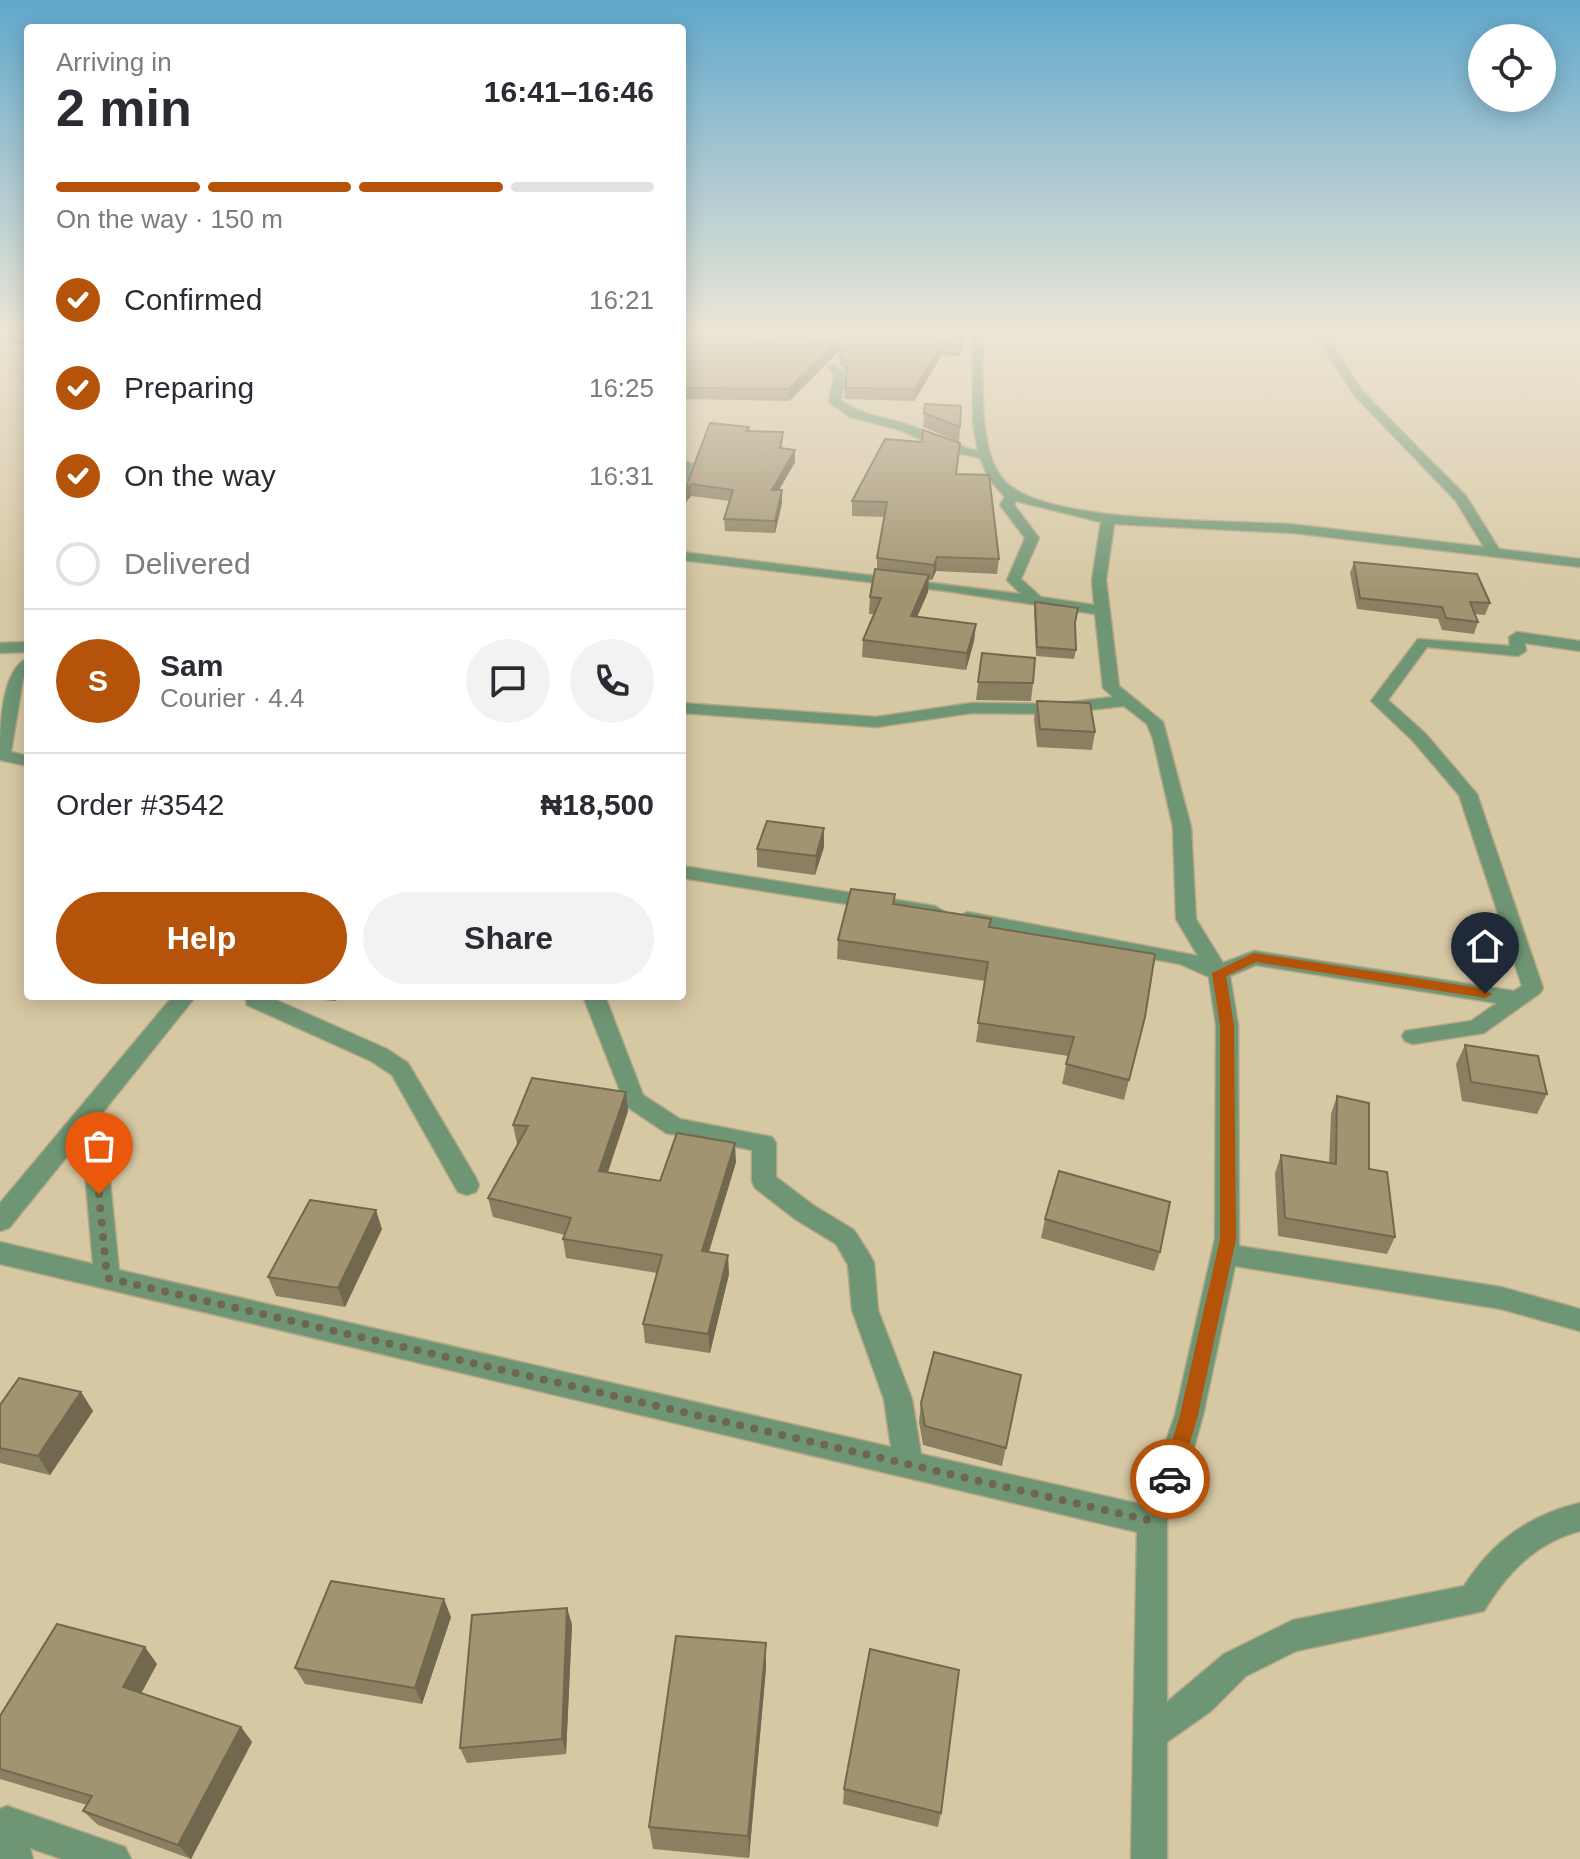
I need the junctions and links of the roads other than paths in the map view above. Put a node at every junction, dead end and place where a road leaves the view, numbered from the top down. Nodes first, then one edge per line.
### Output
1 (865, 418) edge
2 (979, 418) edge
3 (1382, 418) edge
4 (985, 456) junction
5 (1012, 496) junction
6 (1108, 520) junction
7 (1495, 554) junction
8 (686, 556) edge
9 (1580, 563) edge
10 (1036, 600) junction
11 (1101, 610) junction
12 (1580, 646) edge
13 (24, 647) edge
14 (0, 648) edge
15 (24, 668) edge
16 (1124, 701) junction
17 (686, 708) edge
18 (1, 755) edge
19 (24, 760) edge
20 (686, 873) edge
21 (1219, 973) junction
22 (1513, 998) junction
23 (182, 1000) edge
24 (254, 1000) edge
25 (596, 1000) edge
26 (1413, 1036) dead end
27 (91, 1111) junction
28 (467, 1185) dead end
29 (0, 1221) edge
30 (0, 1253) edge
31 (1225, 1254) junction
32 (107, 1278) junction
33 (1580, 1320) edge
34 (908, 1464) junction
35 (1580, 1517) edge
36 (1152, 1521) junction
37 (1150, 1734) junction
38 (15, 1859) edge
39 (113, 1859) edge
40 (1149, 1859) edge

1 - 4 street
2 - 4 street
3 - 7 street
4 - 5 street
5 - 6 street
5 - 10 street
6 - 7 street
6 - 11 street
7 - 9 street
8 - 10 street
10 - 11 street
11 - 16 street
12 - 22 street
13 - 14 street
15 - 18 street
16 - 17 street
16 - 21 street
18 - 19 street
20 - 21 street
21 - 22 street
21 - 31 street
22 - 26 street
23 - 27 street
24 - 28 street
25 - 34 street
27 - 29 street
27 - 32 street
30 - 32 street
31 - 33 street
31 - 36 street
32 - 34 street
34 - 36 street
35 - 37 street
36 - 37 street
37 - 40 street
38 - 39 street

